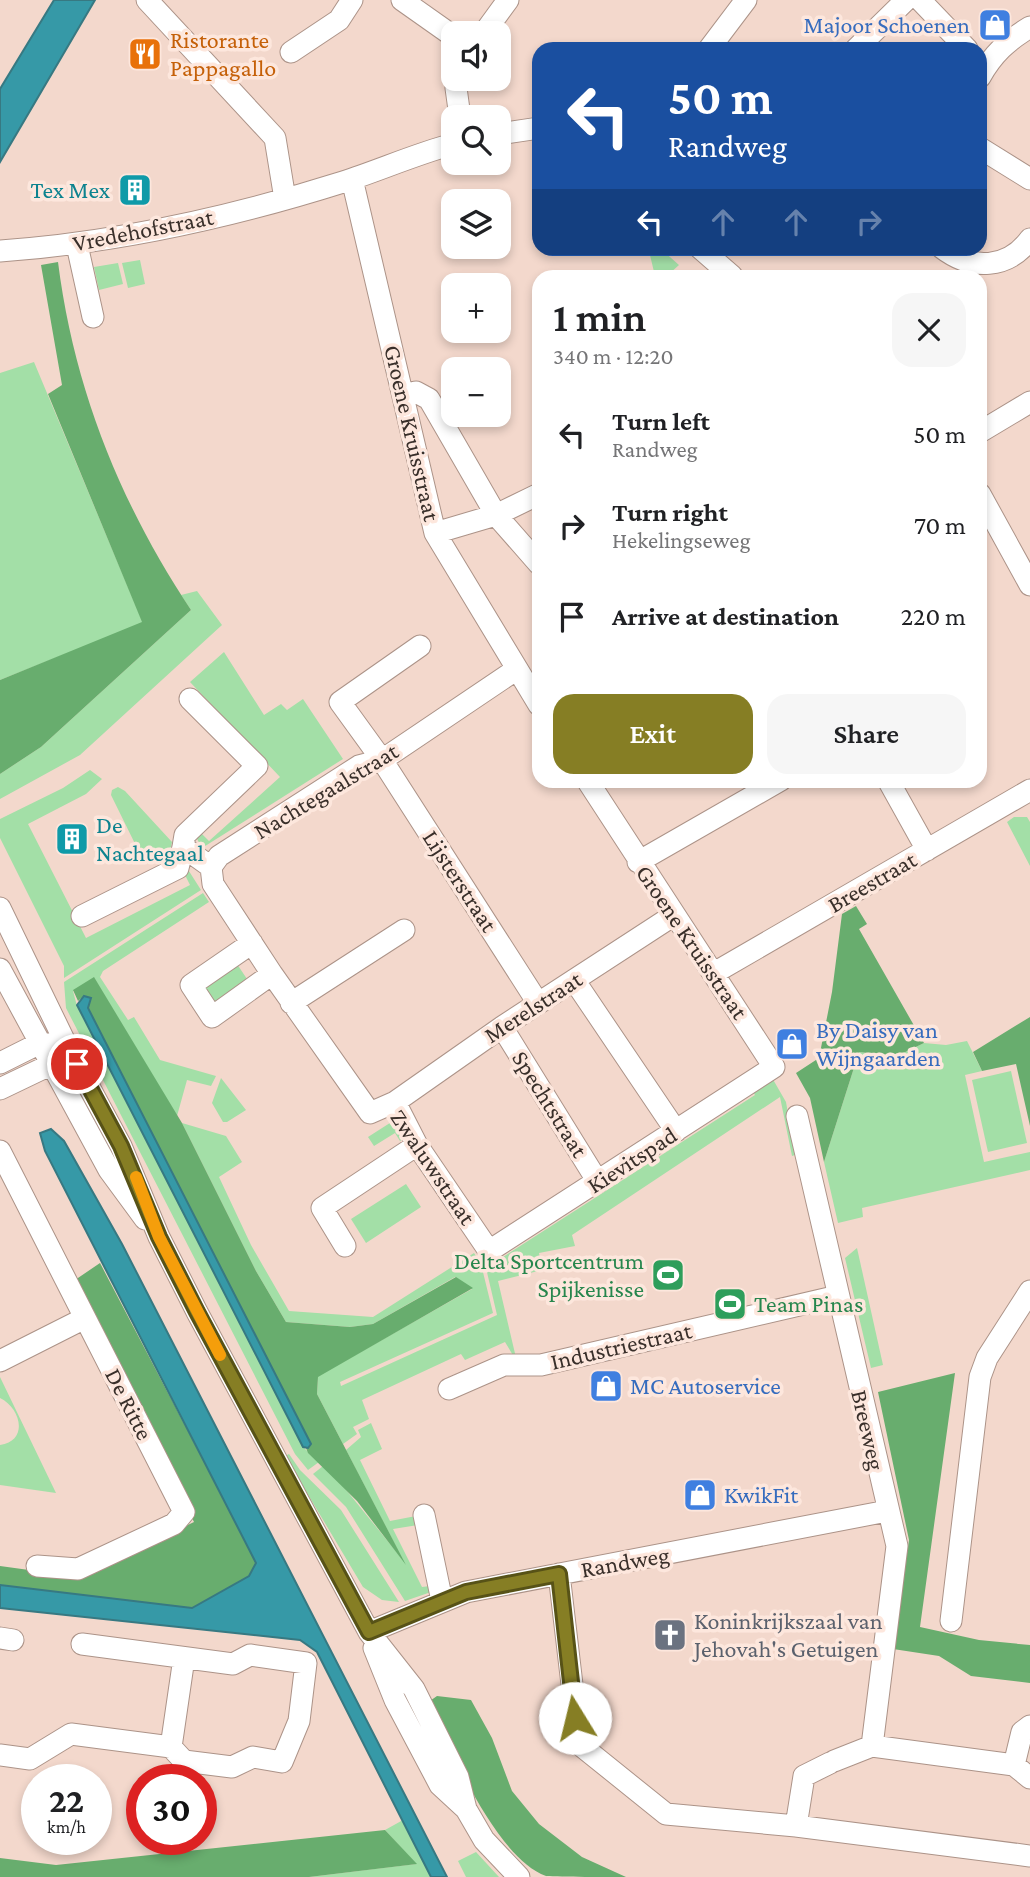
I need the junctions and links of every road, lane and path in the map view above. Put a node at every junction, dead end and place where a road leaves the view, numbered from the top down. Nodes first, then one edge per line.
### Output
1 (147, 0) edge
2 (352, 0) edge
3 (402, 0) edge
4 (508, 0) edge
5 (747, 0) edge
6 (906, 0) edge
7 (920, 0) edge
8 (493, 21) edge
9 (1030, 27) edge
10 (441, 28) edge
11 (714, 42) edge
12 (863, 42) edge
13 (960, 42) edge
14 (290, 52) dead end
15 (987, 61) edge
16 (532, 129) edge
17 (511, 132) edge
18 (441, 148) edge
19 (987, 150) edge
20 (352, 179) junction
21 (1030, 179) edge
22 (285, 199) junction
23 (1030, 239) edge
24 (77, 244) junction
25 (0, 251) edge
26 (709, 256) edge
27 (961, 256) edge
28 (725, 270) edge
29 (93, 317) dead end
30 (403, 395) junction
31 (1030, 402) edge
32 (987, 428) edge
33 (532, 497) edge
34 (987, 507) edge
35 (496, 515) junction
36 (435, 533) junction
37 (532, 556) edge
38 (1030, 584) edge
39 (420, 646) dead end
40 (517, 669) junction
41 (532, 694) edge
42 (190, 699) dead end
43 (382, 760) junction
44 (592, 788) edge
45 (767, 788) edge
46 (892, 788) edge
47 (1030, 790) edge
48 (183, 847) junction
49 (927, 850) junction
50 (638, 862) junction
51 (211, 867) junction
52 (0, 908) edge
53 (674, 915) junction
54 (82, 916) dead end
55 (404, 930) dead end
56 (252, 943) junction
57 (0, 969) edge
58 (714, 973) junction
59 (272, 974) junction
60 (574, 980) junction
61 (292, 1003) junction
62 (538, 1003) junction
63 (502, 1027) junction
64 (38, 1044) junction
65 (66, 1044) junction
66 (0, 1063) edge
67 (50, 1065) junction
68 (774, 1067) joint
69 (0, 1089) edge
70 (395, 1102) junction
71 (797, 1116) dead end
72 (676, 1131) junction
73 (417, 1145) junction
74 (0, 1151) edge
75 (598, 1182) junction
76 (159, 1237) junction
77 (345, 1246) dead end
78 (489, 1251) joint
79 (1030, 1292) edge
80 (838, 1296) junction
81 (85, 1318) junction
82 (0, 1361) edge
83 (449, 1389) dead end
84 (887, 1511) junction
85 (424, 1515) dead end
86 (37, 1566) dead end
87 (559, 1574) junction
88 (442, 1601) junction
89 (951, 1621) dead end
90 (369, 1632) junction
91 (82, 1644) dead end
92 (184, 1658) junction
93 (1030, 1726) edge
94 (872, 1746) junction
95 (171, 1747) junction
96 (0, 1755) edge
97 (1022, 1771) edge
98 (796, 1826) junction
99 (1030, 1856) edge
100 (519, 1877) edge

1 - 22 street
2 - 14 street
3 - 10 street
4 - 8 street
5 - 11 street
6 - 12 street
7 - 13 street
9 - 15 street
16 - 17 street
18 - 20 street, Vredehofstraat
19 - 21 street
20 - 22 street, Vredehofstraat
20 - 30 street, Groene Kruisstraat
22 - 24 street, Vredehofstraat
23 - 27 street
24 - 25 street, Vredehofstraat
24 - 29 street
26 - 28 street
30 - 35 street
30 - 36 street, Groene Kruisstraat
31 - 32 street
33 - 35 street
34 - 38 street
35 - 36 street
35 - 37 street
36 - 40 street, Groene Kruisstraat
39 - 43 street, Lijsterstraat
40 - 41 street, Groene Kruisstraat
40 - 43 street, Nachtegaalstraat
42 - 48 street
43 - 51 street, Nachtegaalstraat
43 - 62 street, Lijsterstraat
44 - 50 street, Groene Kruisstraat
45 - 50 street
46 - 49 street
47 - 49 street, Breestraat
48 - 51 street
48 - 54 street
49 - 58 street, Breestraat
50 - 53 street, Groene Kruisstraat
51 - 56 street
52 - 65 street
53 - 58 street, Groene Kruisstraat
53 - 60 street, Merelstraat
55 - 61 street
56 - 59 street, Zwaluwstraat
56 - 59 street
57 - 64 street
58 - 68 street, Groene Kruisstraat
59 - 61 street, Zwaluwstraat
60 - 62 street, Merelstraat
60 - 72 street
61 - 70 street, Zwaluwstraat
62 - 63 street, Merelstraat
63 - 70 street, Merelstraat
63 - 75 street, Spechtstraat
64 - 65 street
64 - 66 street
64 - 67 street
65 - 67 street
65 - 76 street
67 - 69 street
67 - 76 street
68 - 72 street, Kievitspad
70 - 73 street, Zwaluwstraat
71 - 80 street, Breeweg
72 - 75 street, Kievitspad
73 - 77 street
73 - 78 street, Zwaluwstraat
74 - 81 street, De Ritte
75 - 78 street, Kievitspad
76 - 90 street
79 - 89 street
80 - 83 street, Industriestraat
80 - 84 street, Breeweg
81 - 82 street
81 - 86 street, De Ritte
84 - 87 street, Randweg
84 - 94 street, Breeweg
85 - 88 street
87 - 88 street, Randweg
87 - 98 street
88 - 90 street, Randweg
90 - 100 street
91 - 92 street
92 - 95 street
92 - 95 street
93 - 97 street
94 - 97 street
94 - 98 street
95 - 96 street
98 - 99 street

